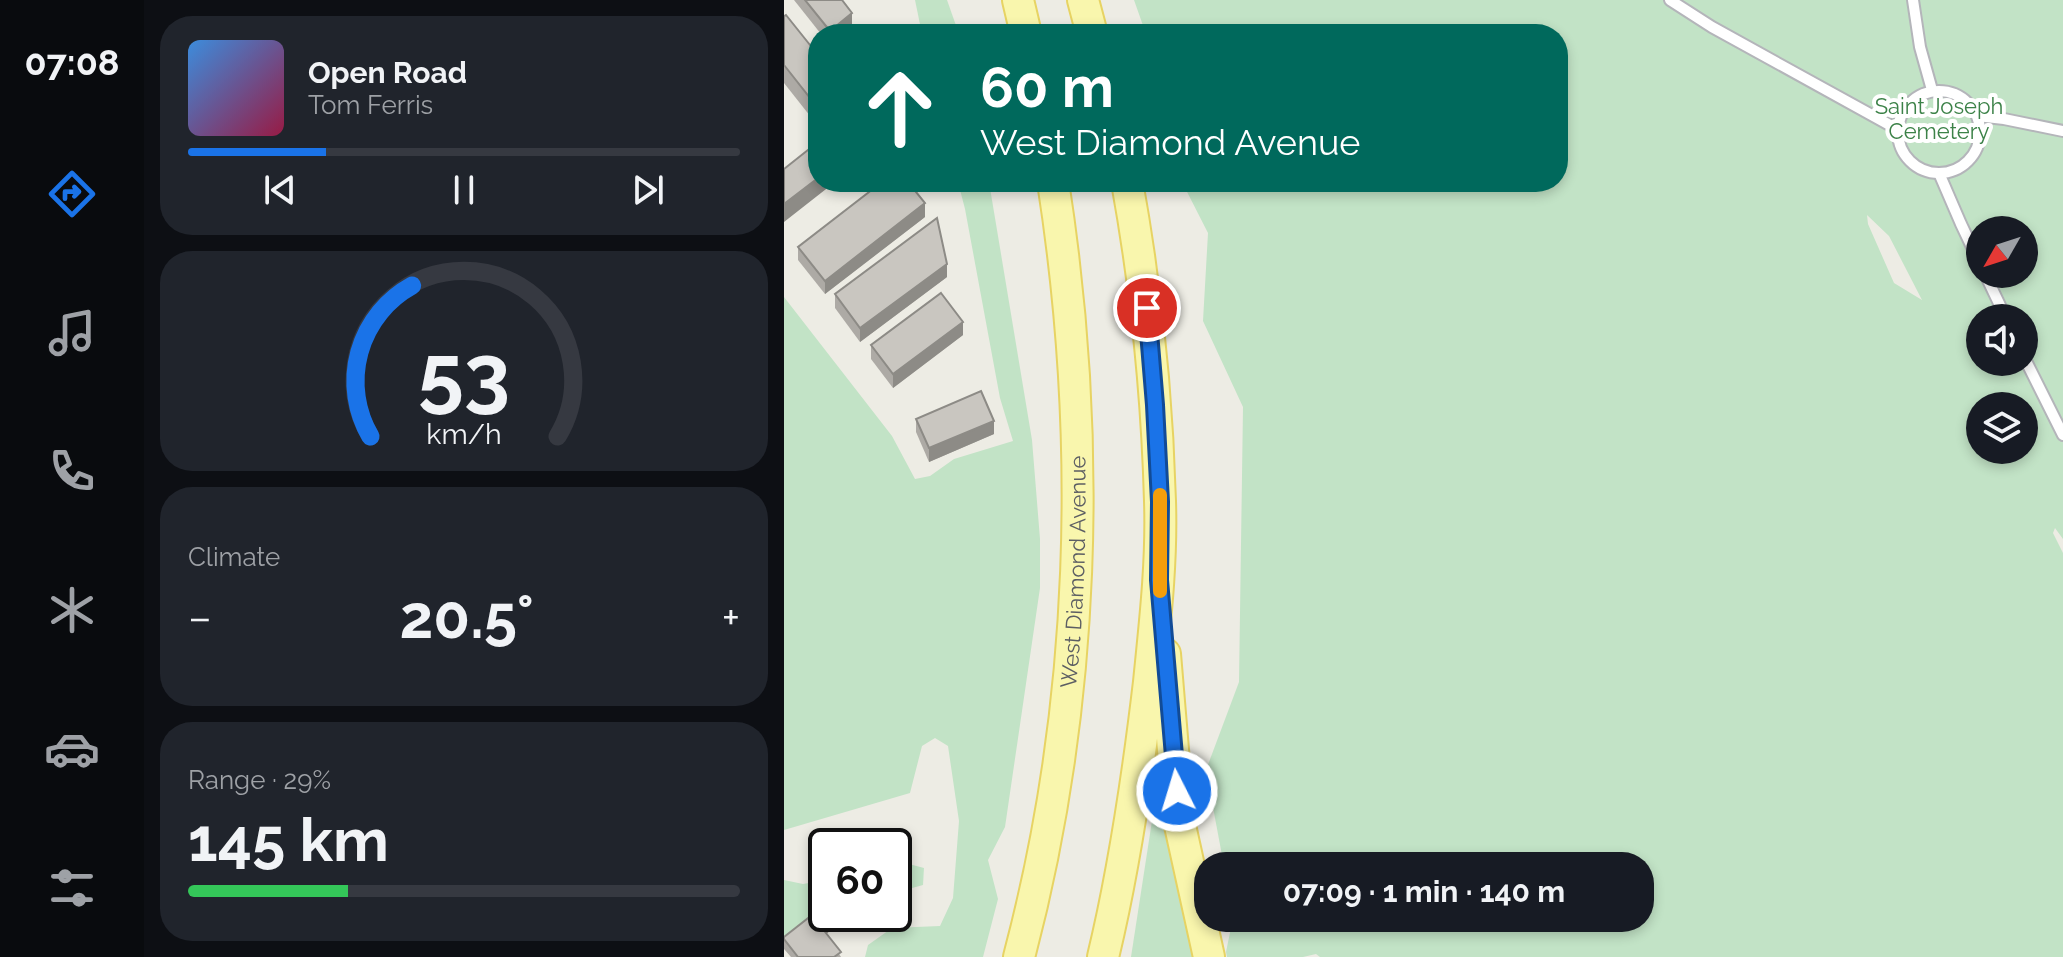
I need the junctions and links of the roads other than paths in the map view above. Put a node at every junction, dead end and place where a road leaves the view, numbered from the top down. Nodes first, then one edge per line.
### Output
1 (1018, 0) edge
2 (1083, 0) edge
3 (1670, 0) edge
4 (1913, 0) edge
5 (1024, 24) edge
6 (1089, 24) edge
7 (1932, 90) junction
8 (1977, 116) junction
9 (1897, 129) junction
10 (2063, 131) edge
11 (1939, 173) junction
12 (1054, 192) edge
13 (1129, 192) edge
14 (1966, 233) edge
15 (2034, 376) edge
16 (2063, 435) edge
17 (1159, 580) junction
18 (1019, 957) edge
19 (1103, 957) edge
20 (1209, 957) edge

1 - 5 main road
2 - 6 main road
3 - 9 lane
4 - 7 lane
7 - 8 lane
7 - 9 lane
8 - 10 lane
8 - 11 lane
9 - 11 lane
11 - 14 lane
12 - 18 main road, West Diamond Avenue
13 - 17 main road
15 - 16 lane
17 - 19 main road
17 - 20 main road

